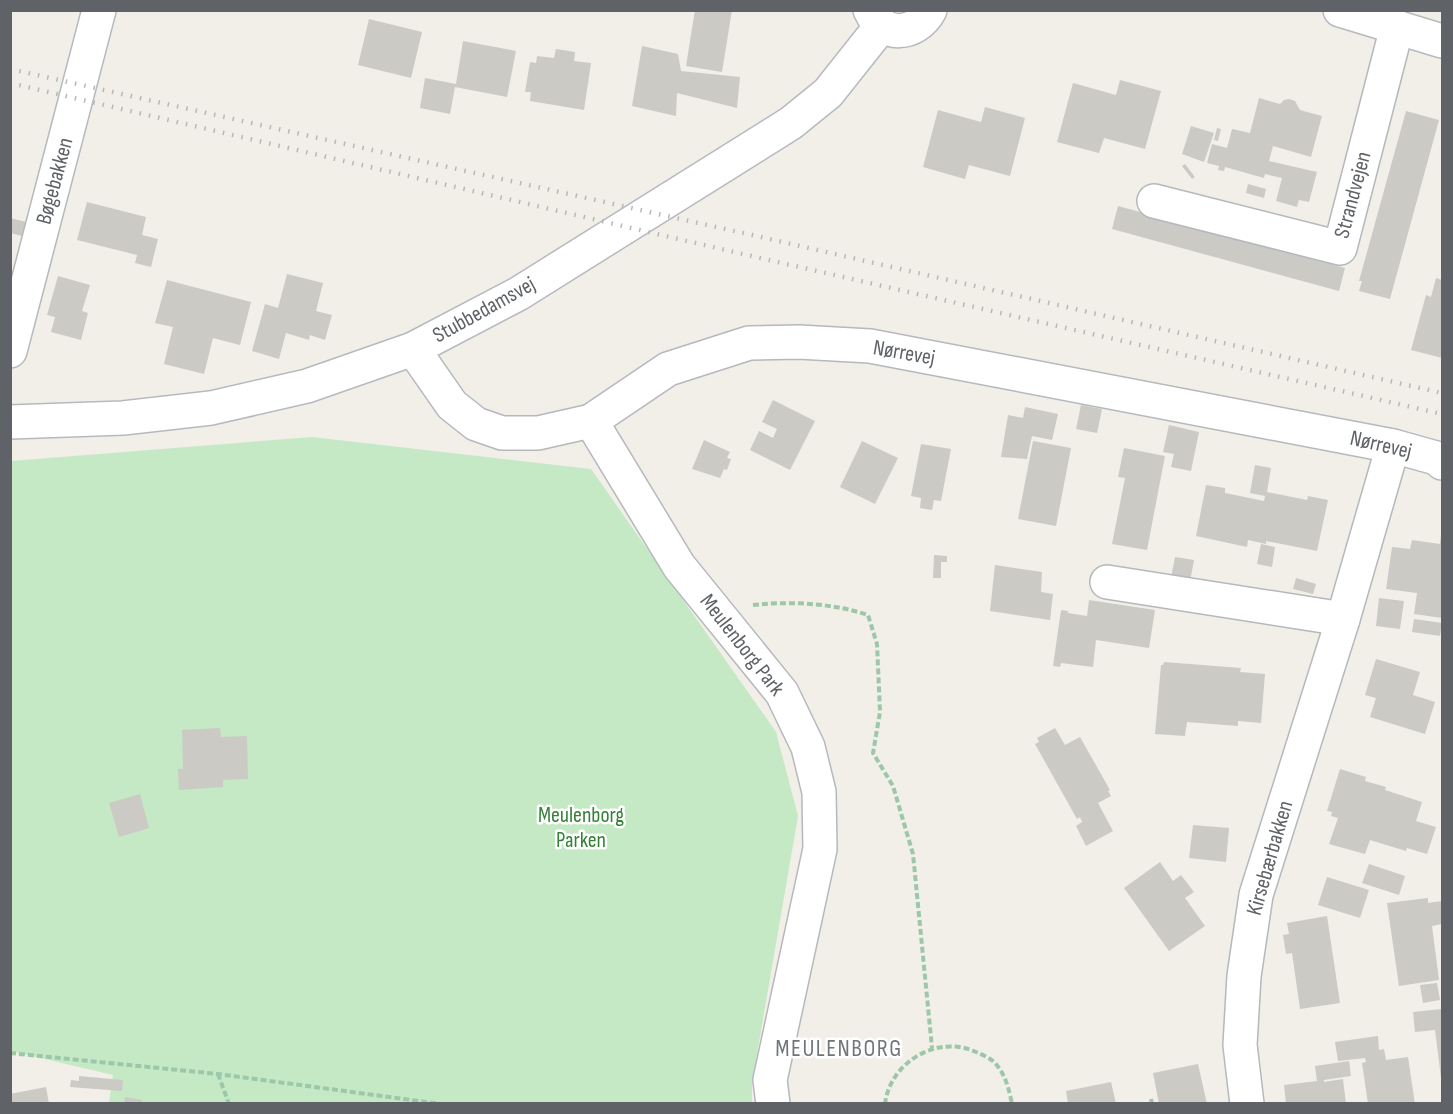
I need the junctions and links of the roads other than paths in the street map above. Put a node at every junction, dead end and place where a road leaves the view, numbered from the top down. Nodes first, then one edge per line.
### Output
1 (99, 10) edge
2 (930, 10) edge
3 (1340, 10) edge
4 (876, 18) edge
5 (1397, 27) junction
6 (1443, 41) edge
7 (1154, 201) dead end
8 (413, 349) junction
9 (10, 351) edge
10 (591, 421) junction
11 (10, 422) edge
12 (1393, 446) junction
13 (1443, 463) edge
14 (1107, 582) dead end
15 (1342, 619) junction
16 (773, 1104) edge
17 (1247, 1104) edge

1 - 9 street, Bøgebakken
2 - 4 street
3 - 5 street
4 - 8 street, Stubbedamsvej
5 - 6 street
5 - 7 street, Strandvejen
8 - 10 street, Nørrevej
8 - 11 street, Stubbedamsvej
10 - 12 street, Nørrevej
10 - 16 street, Meulenborg Park
12 - 13 street, Nørrevej
12 - 15 street, Kirsebærbakken
14 - 15 street
15 - 17 street, Kirsebærbakken

